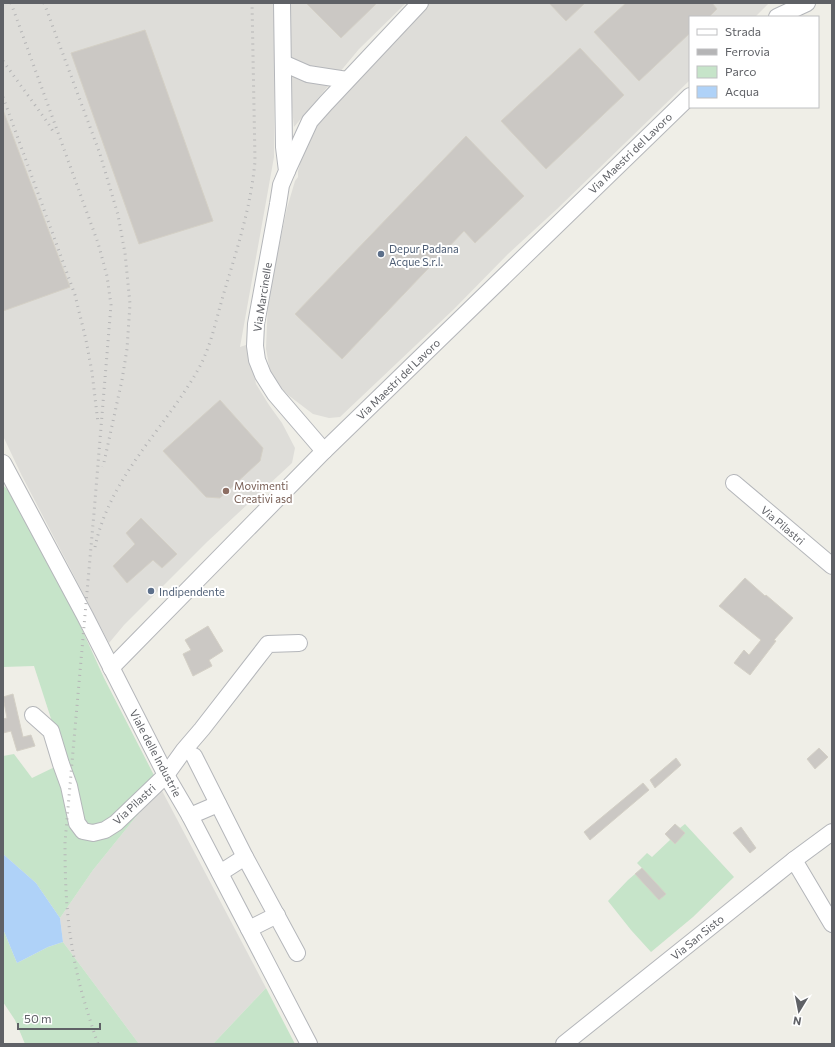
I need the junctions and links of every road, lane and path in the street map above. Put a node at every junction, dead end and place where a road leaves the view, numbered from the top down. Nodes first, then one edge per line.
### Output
1 (282, 3) edge
2 (420, 3) edge
3 (779, 3) edge
4 (807, 3) edge
5 (770, 16) edge
6 (779, 16) edge
7 (283, 63) junction
8 (347, 80) junction
9 (689, 97) edge
10 (287, 171) junction
11 (324, 451) junction
12 (3, 463) edge
13 (734, 483) dead end
14 (832, 566) edge
15 (299, 643) dead end
16 (112, 668) junction
17 (33, 715) dead end
18 (194, 756) dead end
19 (166, 775) junction
20 (218, 804) junction
21 (190, 816) junction
22 (832, 832) edge
23 (245, 857) junction
24 (794, 860) junction
25 (220, 873) junction
26 (277, 915) junction
27 (832, 924) edge
28 (249, 930) junction
29 (297, 953) dead end
30 (309, 1044) edge
31 (564, 1044) edge

1 - 7 street, Via Marcinelle
2 - 8 street, Via Marcinelle
3 - 5 street
4 - 6 street
7 - 8 street
7 - 10 street, Via Marcinelle
8 - 10 street, Via Marcinelle
9 - 11 street, Via Maestri del Lavoro
10 - 11 street, Via Marcinelle
11 - 16 street, Via Maestri del Lavoro
12 - 16 street, Viale delle Industrie
13 - 14 street, Via Pilastri
15 - 19 street, Via Pilastri
16 - 19 street, Viale delle Industrie
17 - 19 street, Via Pilastri
18 - 20 street
19 - 21 street, Viale delle Industrie
20 - 21 street
20 - 23 street
21 - 25 street, Viale delle Industrie
22 - 24 street, Via San Sisto
23 - 25 street
23 - 26 street
24 - 27 street
24 - 31 street, Via San Sisto
25 - 28 street, Viale delle Industrie
26 - 28 street
26 - 29 street
28 - 30 street, Viale delle Industrie

